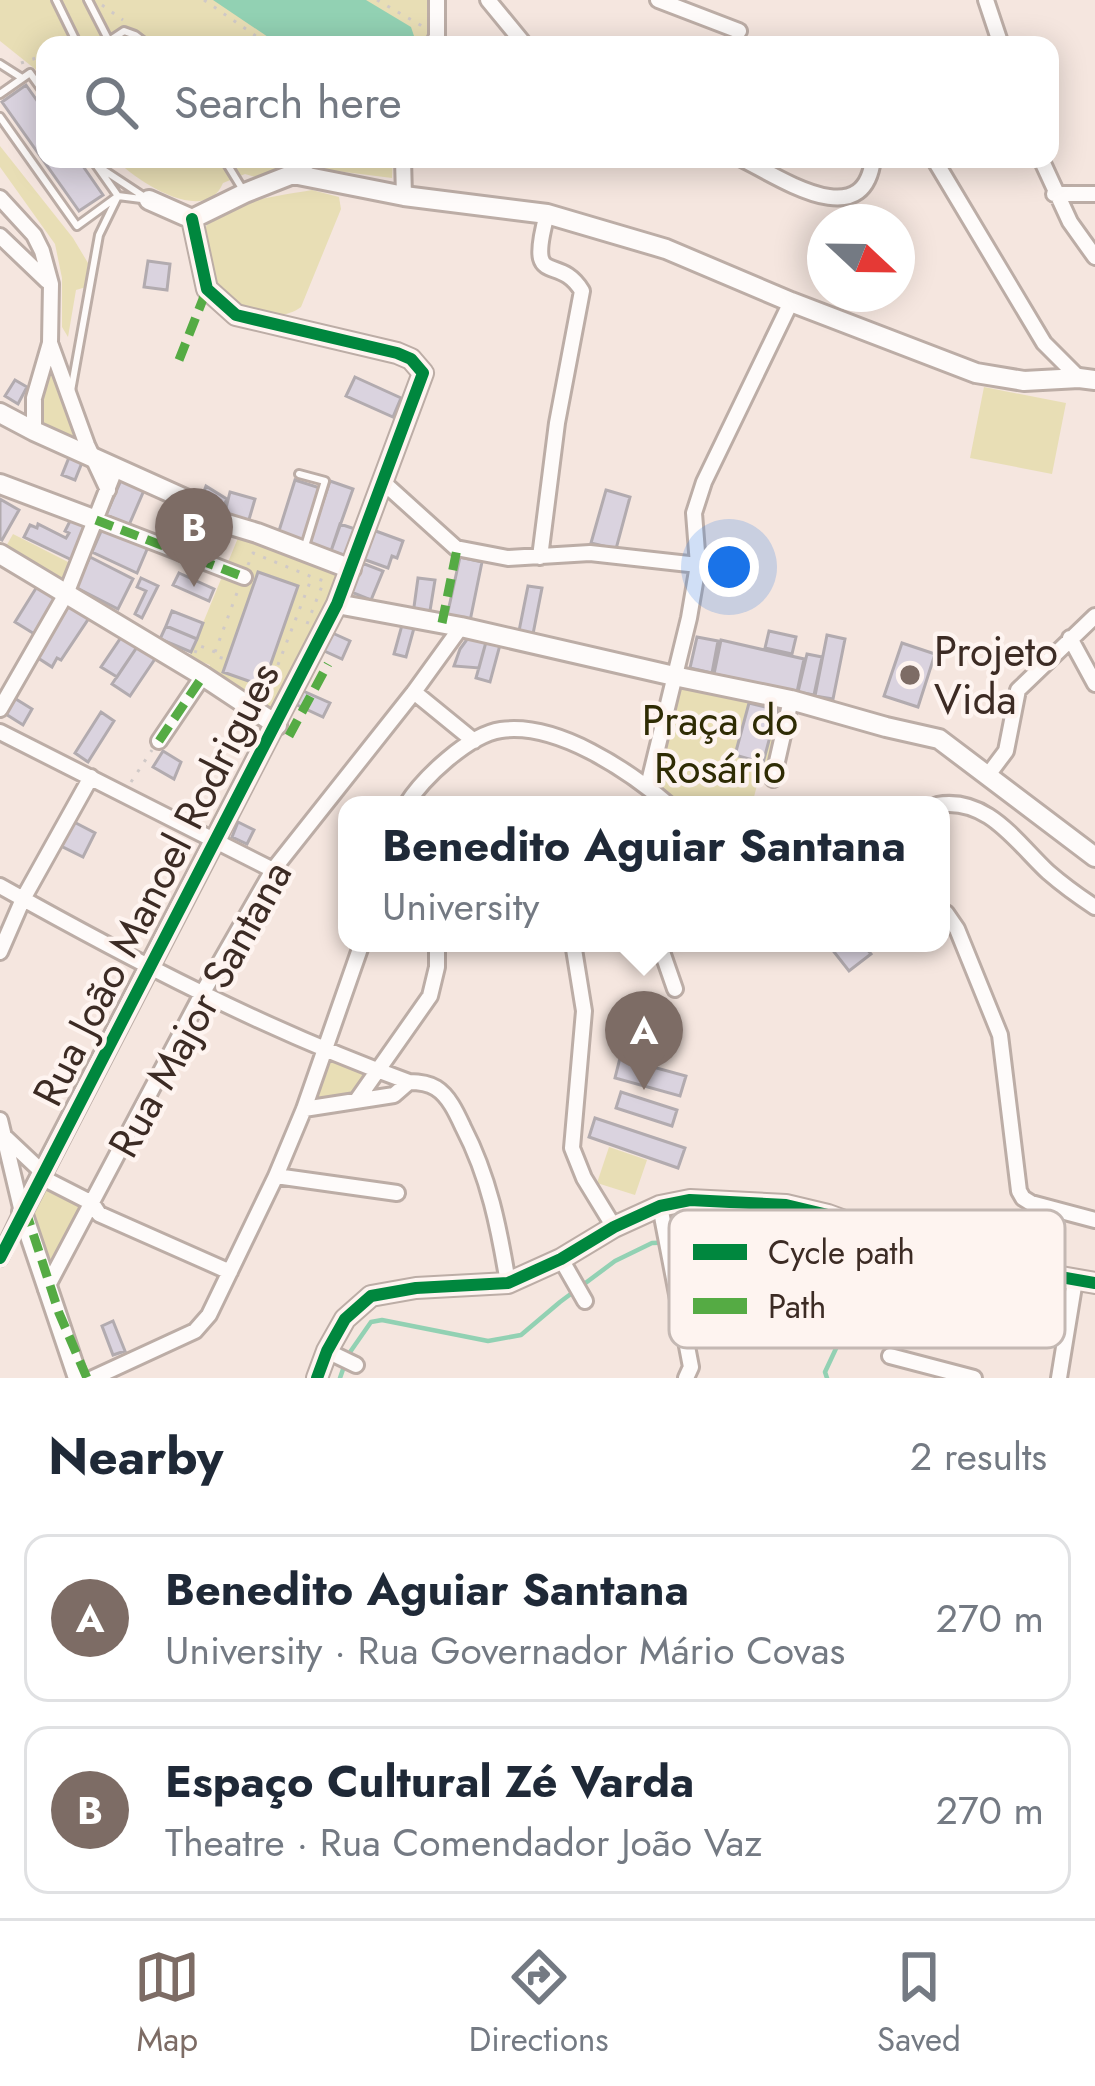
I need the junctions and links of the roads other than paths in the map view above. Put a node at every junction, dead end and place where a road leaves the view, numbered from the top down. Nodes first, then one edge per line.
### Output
1 (56, 0) edge
2 (88, 0) edge
3 (436, 0) edge
4 (488, 0) edge
5 (658, 0) edge
6 (986, 0) edge
7 (739, 31) dead end
8 (74, 36) edge
9 (101, 36) edge
10 (437, 36) edge
11 (518, 36) edge
12 (998, 36) edge
13 (0, 64) edge
14 (22, 78) junction
15 (36, 81) edge
16 (0, 94) edge
17 (0, 117) edge
18 (36, 168) edge
19 (36, 168) edge
20 (98, 168) edge
21 (103, 168) edge
22 (230, 168) edge
23 (301, 168) edge
24 (403, 168) edge
25 (760, 168) edge
26 (871, 168) edge
27 (939, 168) edge
28 (1044, 168) edge
29 (293, 174) junction
30 (245, 193) junction
31 (1054, 194) junction
32 (1095, 194) edge
33 (118, 196) junction
34 (404, 196) junction
35 (0, 198) edge
36 (149, 200) junction
37 (547, 214) junction
38 (192, 219) junction
39 (0, 236) edge
40 (1095, 256) edge
41 (51, 284) junction
42 (790, 302) junction
43 (50, 343) junction
44 (1087, 379) edge
45 (70, 398) junction
46 (0, 413) edge
47 (34, 431) junction
48 (92, 456) junction
49 (116, 467) junction
50 (299, 474) dead end
51 (384, 483) junction
52 (0, 484) edge
53 (108, 490) junction
54 (96, 520) junction
55 (304, 550) junction
56 (0, 554) edge
57 (540, 557) junction
58 (698, 565) junction
59 (351, 569) junction
60 (244, 577) road end
61 (66, 594) junction
62 (337, 604) junction
63 (1095, 616) edge
64 (461, 626) junction
65 (1070, 638) junction
66 (210, 674) junction
67 (674, 676) junction
68 (1095, 684) edge
69 (414, 692) junction
70 (791, 700) junction
71 (0, 709) edge
72 (277, 725) junction
73 (0, 732) edge
74 (159, 741) road end
75 (474, 741) junction
76 (988, 775) junction
77 (91, 777) junction
78 (773, 779) dead end
79 (648, 786) junction
80 (411, 796) edge
81 (659, 796) edge
82 (950, 805) edge
83 (215, 842) junction
84 (1095, 857) edge
85 (273, 870) junction
86 (0, 886) edge
87 (23, 899) junction
88 (1095, 907) edge
89 (950, 919) edge
90 (0, 952) edge
91 (359, 952) edge
92 (437, 952) edge
93 (574, 952) edge
94 (662, 952) edge
95 (149, 967) junction
96 (675, 988) dead end
97 (202, 994) junction
98 (324, 1050) junction
99 (376, 1070) junction
100 (409, 1082) junction
101 (358, 1100) junction
102 (304, 1109) junction
103 (0, 1120) edge
104 (4, 1136) junction
105 (276, 1176) junction
106 (40, 1177) junction
107 (397, 1193) dead end
108 (92, 1203) junction
109 (669, 1210) edge
110 (669, 1210) edge
111 (805, 1210) edge
112 (1057, 1210) edge
113 (22, 1212) junction
114 (1065, 1212) edge
115 (661, 1214) junction
116 (1095, 1220) edge
117 (614, 1227) junction
118 (0, 1258) edge
119 (564, 1263) junction
120 (669, 1264) edge
121 (230, 1272) junction
122 (1089, 1277) edge
123 (508, 1283) junction
124 (46, 1289) junction
125 (583, 1297) dead end
126 (687, 1348) edge
127 (890, 1356) dead end
128 (78, 1378) edge
129 (93, 1378) edge
130 (317, 1378) edge
131 (686, 1378) edge
132 (974, 1378) edge
133 (1058, 1378) edge

1 - 8 lane
2 - 9 lane
3 - 10 street
4 - 11 street
5 - 7 street
6 - 12 street
13 - 14 lane
14 - 15 lane
14 - 16 lane
17 - 18 lane
19 - 33 lane
20 - 33 lane
21 - 36 lane
22 - 30 lane
23 - 29 street
24 - 34 street
25 - 26 street
27 - 44 street
28 - 31 street
29 - 30 street
29 - 34 street
30 - 38 street
31 - 32 street
31 - 40 street
33 - 36 lane
33 - 45 lane
34 - 37 street
35 - 41 street
36 - 38 street
37 - 42 street
37 - 57 street
38 - 51 street, Rua João Manoel Rodrigues
39 - 41 street
41 - 43 street
42 - 44 street
42 - 58 street
43 - 45 street
43 - 47 street
45 - 48 street
46 - 47 street
47 - 48 street
48 - 49 street
48 - 53 street
49 - 53 street
49 - 55 street
50 - 55 lane
51 - 57 street
51 - 59 street, Rua João Manoel Rodrigues
52 - 54 street
53 - 54 street
54 - 60 street
54 - 61 street
55 - 59 street
56 - 61 street
57 - 58 street
58 - 67 street
59 - 62 street, Rua João Manoel Rodrigues
61 - 66 street
61 - 71 street
62 - 64 street
62 - 72 street, Rua João Manoel Rodrigues
63 - 65 street
64 - 67 street
64 - 69 street, Rua Major Santana
65 - 68 street
65 - 76 street
66 - 72 street
66 - 74 street
67 - 70 street
67 - 79 street
69 - 75 street
69 - 85 street, Rua Major Santana
70 - 76 street
70 - 78 street
72 - 83 street, Rua João Manoel Rodrigues
73 - 77 street
75 - 79 street
75 - 80 street
76 - 84 street
77 - 83 street
77 - 87 street
79 - 81 street
82 - 88 street
83 - 85 street
83 - 95 street, Rua João Manoel Rodrigues
85 - 97 street, Rua Major Santana
86 - 87 street
87 - 90 street
87 - 95 street
89 - 112 street
91 - 98 street
92 - 99 street
93 - 117 street
94 - 96 street
95 - 97 street
95 - 106 street, Rua João Manoel Rodrigues
97 - 98 street
97 - 108 street, Rua Major Santana
98 - 99 street
98 - 102 street
99 - 100 street
99 - 101 street
100 - 101 street
100 - 123 street
101 - 102 street
102 - 105 street
103 - 104 street
104 - 106 street
104 - 113 street
105 - 107 street
105 - 121 street
106 - 108 street
106 - 113 street, Rua João Manoel Rodrigues
108 - 121 street
108 - 124 street, Rua Major Santana
109 - 115 street
110 - 111 street
113 - 118 street, Rua João Manoel Rodrigues
113 - 124 street
114 - 116 street
115 - 117 street
115 - 120 street
117 - 119 street
119 - 123 street
119 - 125 street
121 - 129 street
122 - 133 street
123 - 130 street
124 - 128 street
126 - 131 street
127 - 132 street

